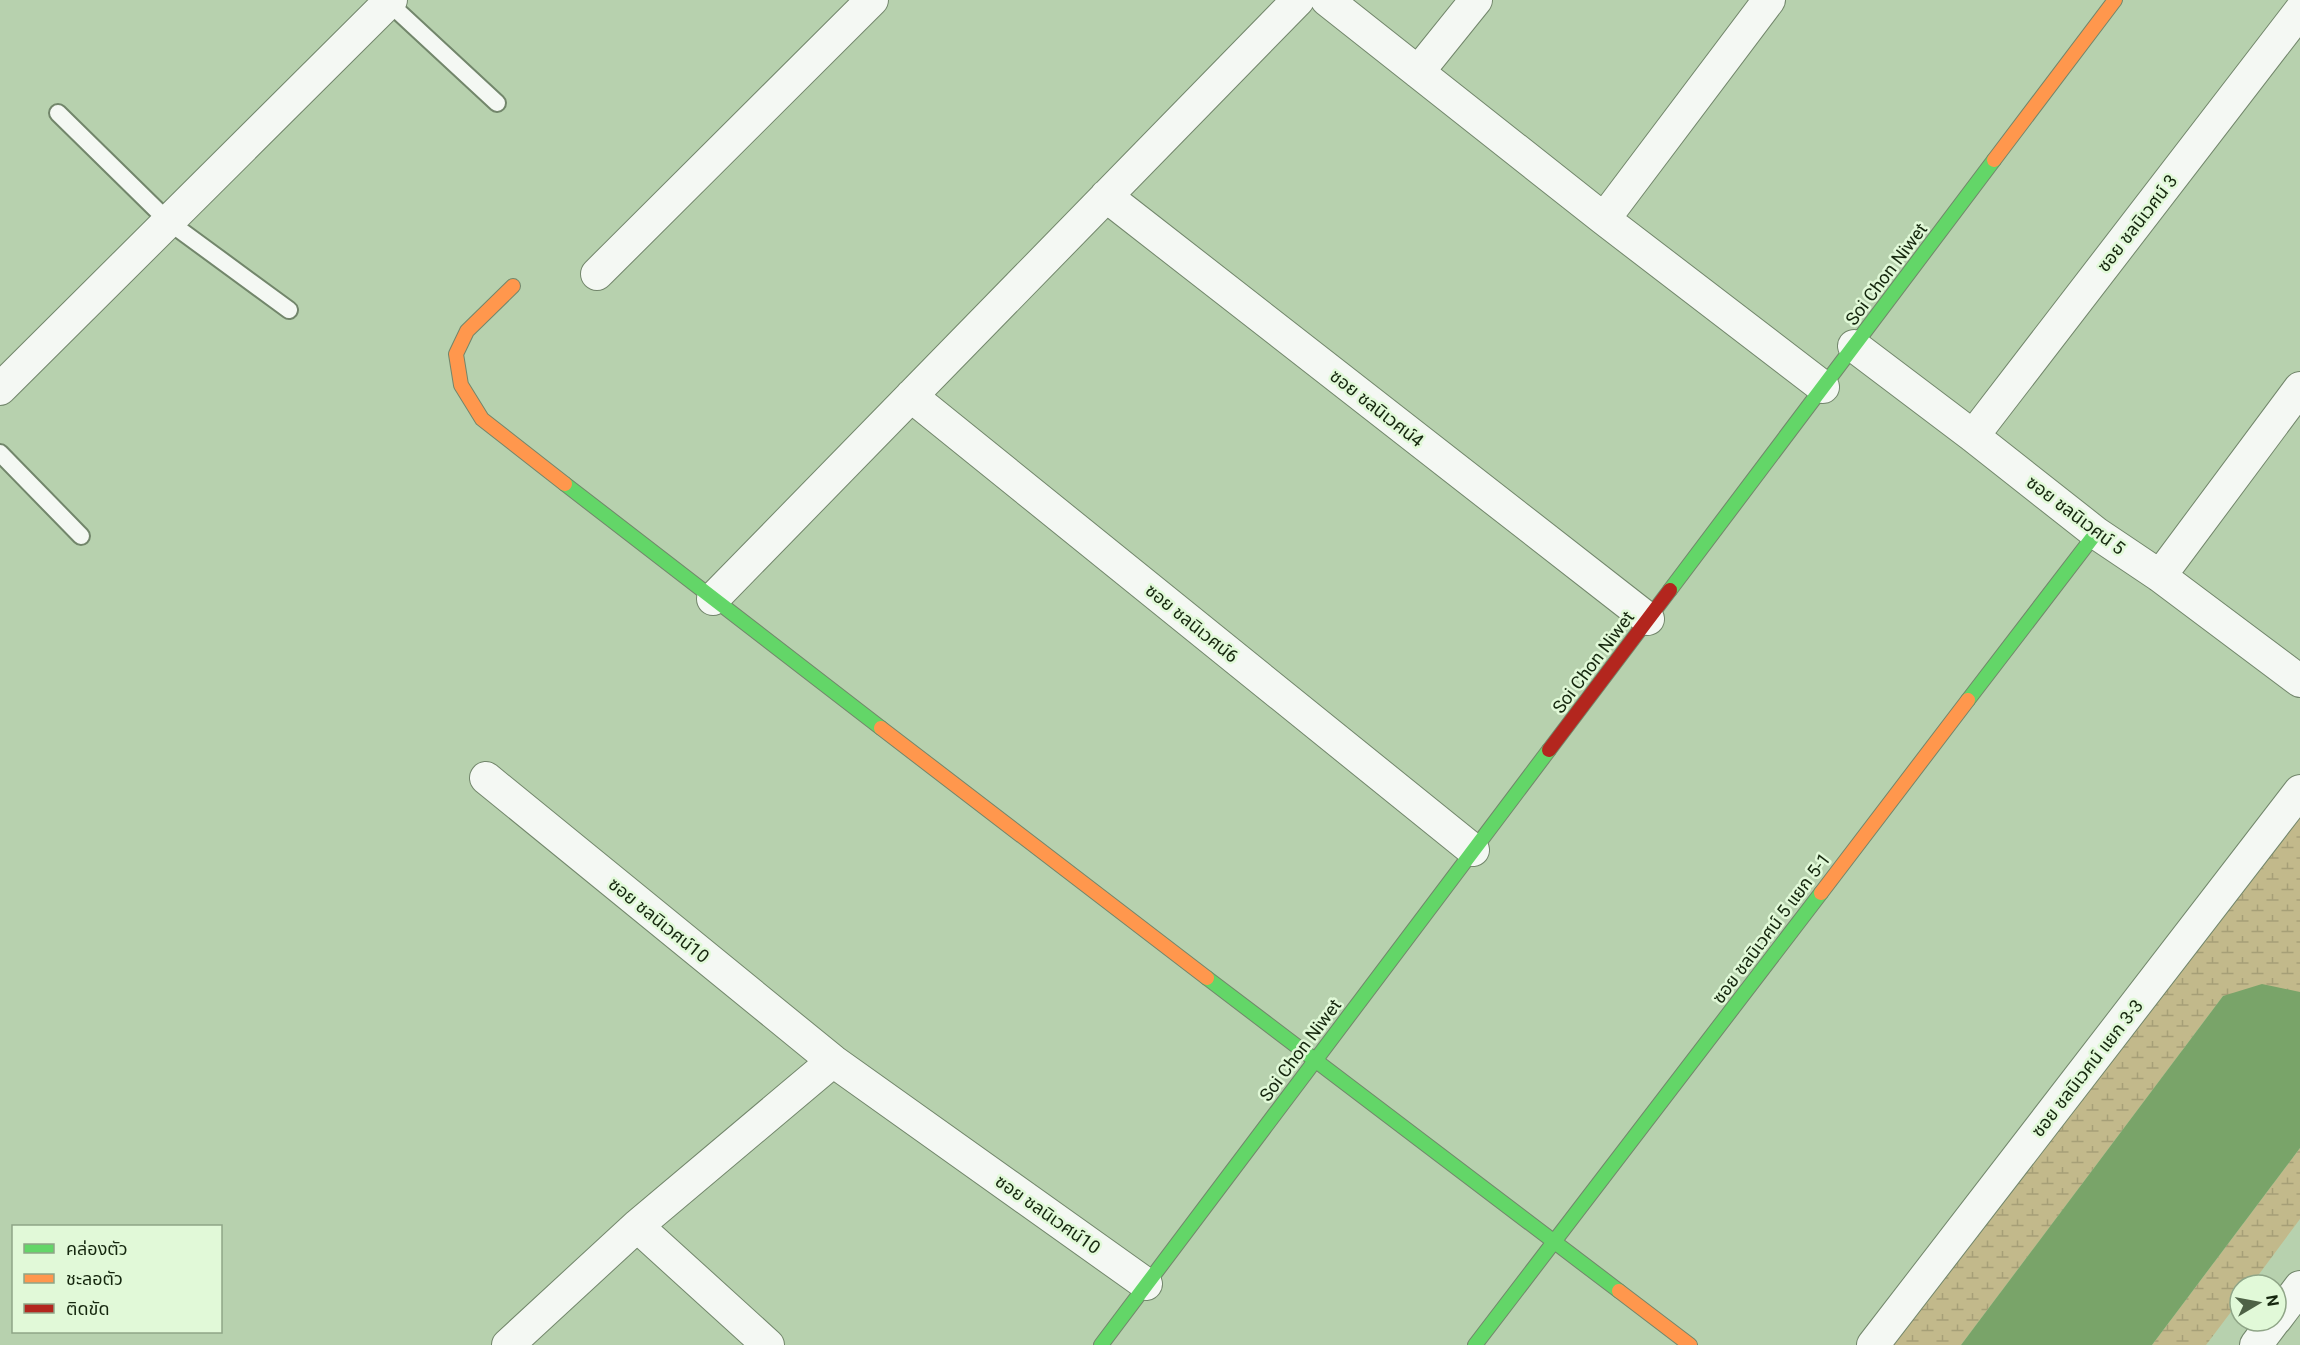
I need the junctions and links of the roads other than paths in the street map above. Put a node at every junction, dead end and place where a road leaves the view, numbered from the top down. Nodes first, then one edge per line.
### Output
1 (872, 0) edge
2 (1298, 0) edge
3 (1327, 0) edge
4 (1476, 0) edge
5 (1769, 0) edge
6 (2115, 0) edge
7 (390, 1) edge
8 (2300, 11) edge
9 (1418, 72) junction
10 (497, 103) dead end
11 (58, 113) dead end
12 (1106, 196) junction
13 (1604, 219) junction
14 (169, 222) junction
15 (597, 274) dead end
16 (513, 286) dead end
17 (289, 310) dead end
18 (1854, 346) junction
19 (1823, 387) junction
20 (2300, 388) edge
21 (0, 389) edge
22 (911, 396) junction
23 (1973, 436) junction
24 (0, 453) edge
25 (2097, 533) junction
26 (81, 536) dead end
27 (2160, 576) junction
28 (713, 599) junction
29 (1648, 619) junction
30 (2300, 681) edge
31 (486, 778) dead end
32 (2300, 791) edge
33 (1473, 850) junction
34 (833, 1061) junction
35 (1314, 1061) junction
36 (637, 1226) junction
37 (1554, 1241) junction
38 (1146, 1284) junction
39 (2300, 1287) edge
40 (2288, 1303) edge
41 (2265, 1333) edge
42 (508, 1345) edge
43 (768, 1345) edge
44 (1101, 1345) edge
45 (1474, 1345) edge
46 (1690, 1345) edge
47 (1874, 1345) edge
48 (2256, 1345) edge

1 - 15 street
2 - 12 street
3 - 9 street
4 - 9 street
5 - 13 street
6 - 18 street, Soi Chon Niwet
7 - 10 lane
7 - 14 street
8 - 23 street, ซอย ชลนิเวศน์ 3
9 - 13 street
11 - 14 lane
12 - 22 street
12 - 29 street, ซอย ชลนิเวศน์4
13 - 19 street
14 - 17 lane
14 - 21 street
16 - 28 street
18 - 19 street, Soi Chon Niwet
18 - 23 street, ซอย ชลนิเวศน์ 5
19 - 29 street, Soi Chon Niwet
20 - 27 street
22 - 28 street
22 - 33 street, ซอย ชลนิเวศน์6
23 - 25 street, ซอย ชลนิเวศน์ 5
24 - 26 lane
25 - 27 street, ซอย ชลนิเวศน์ 5
25 - 37 street, ซอย ชลนิเวศน์ 5 แยก 5-1
27 - 30 street, ซอย ชลนิเวศน์ 5
28 - 35 street
29 - 33 street, Soi Chon Niwet
31 - 34 street, ซอย ชลนิเวศน์10
32 - 47 street, ซอย ชลนิเวศน์ แยก 3-3
33 - 35 street, Soi Chon Niwet
34 - 36 street
34 - 38 street, ซอย ชลนิเวศน์10
35 - 37 street
35 - 38 street, Soi Chon Niwet
36 - 42 street
36 - 43 street
37 - 45 street, ซอย ชลนิเวศน์ 5 แยก 5-1
37 - 46 street
38 - 44 street, Soi Chon Niwet
39 - 40 street
41 - 48 street

